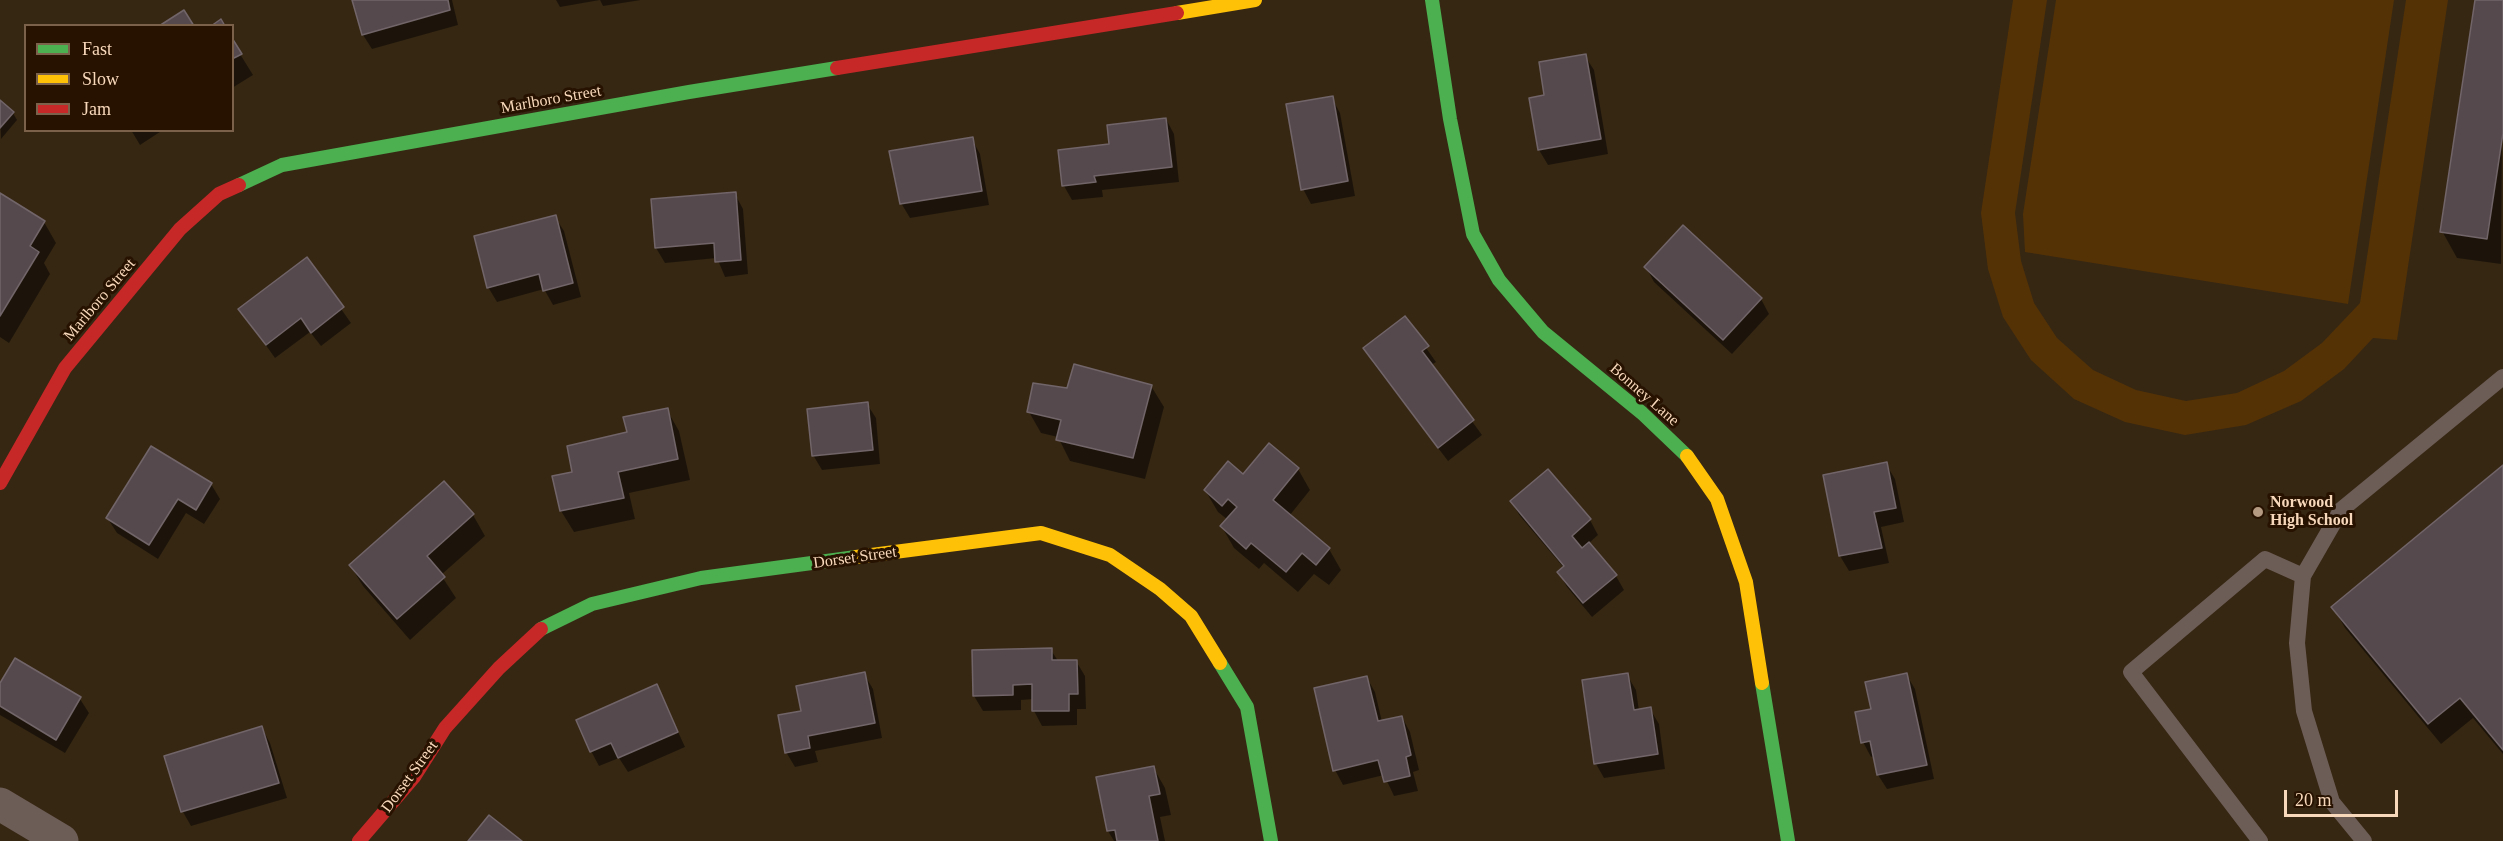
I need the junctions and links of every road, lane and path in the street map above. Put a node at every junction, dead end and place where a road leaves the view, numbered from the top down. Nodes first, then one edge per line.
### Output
1 (1255, 0) edge
2 (1432, 0) edge
3 (2503, 377) edge
4 (0, 483) edge
5 (2303, 576) junction
6 (0, 804) edge
7 (2362, 840) edge
8 (62, 841) edge
9 (359, 841) edge
10 (1271, 841) edge
11 (1788, 841) edge
12 (2260, 841) edge

1 - 4 street, Marlboro Street
2 - 11 street, Bonney Lane
3 - 5 lane
5 - 7 lane
5 - 12 lane
6 - 8 street
9 - 10 street, Dorset Street

